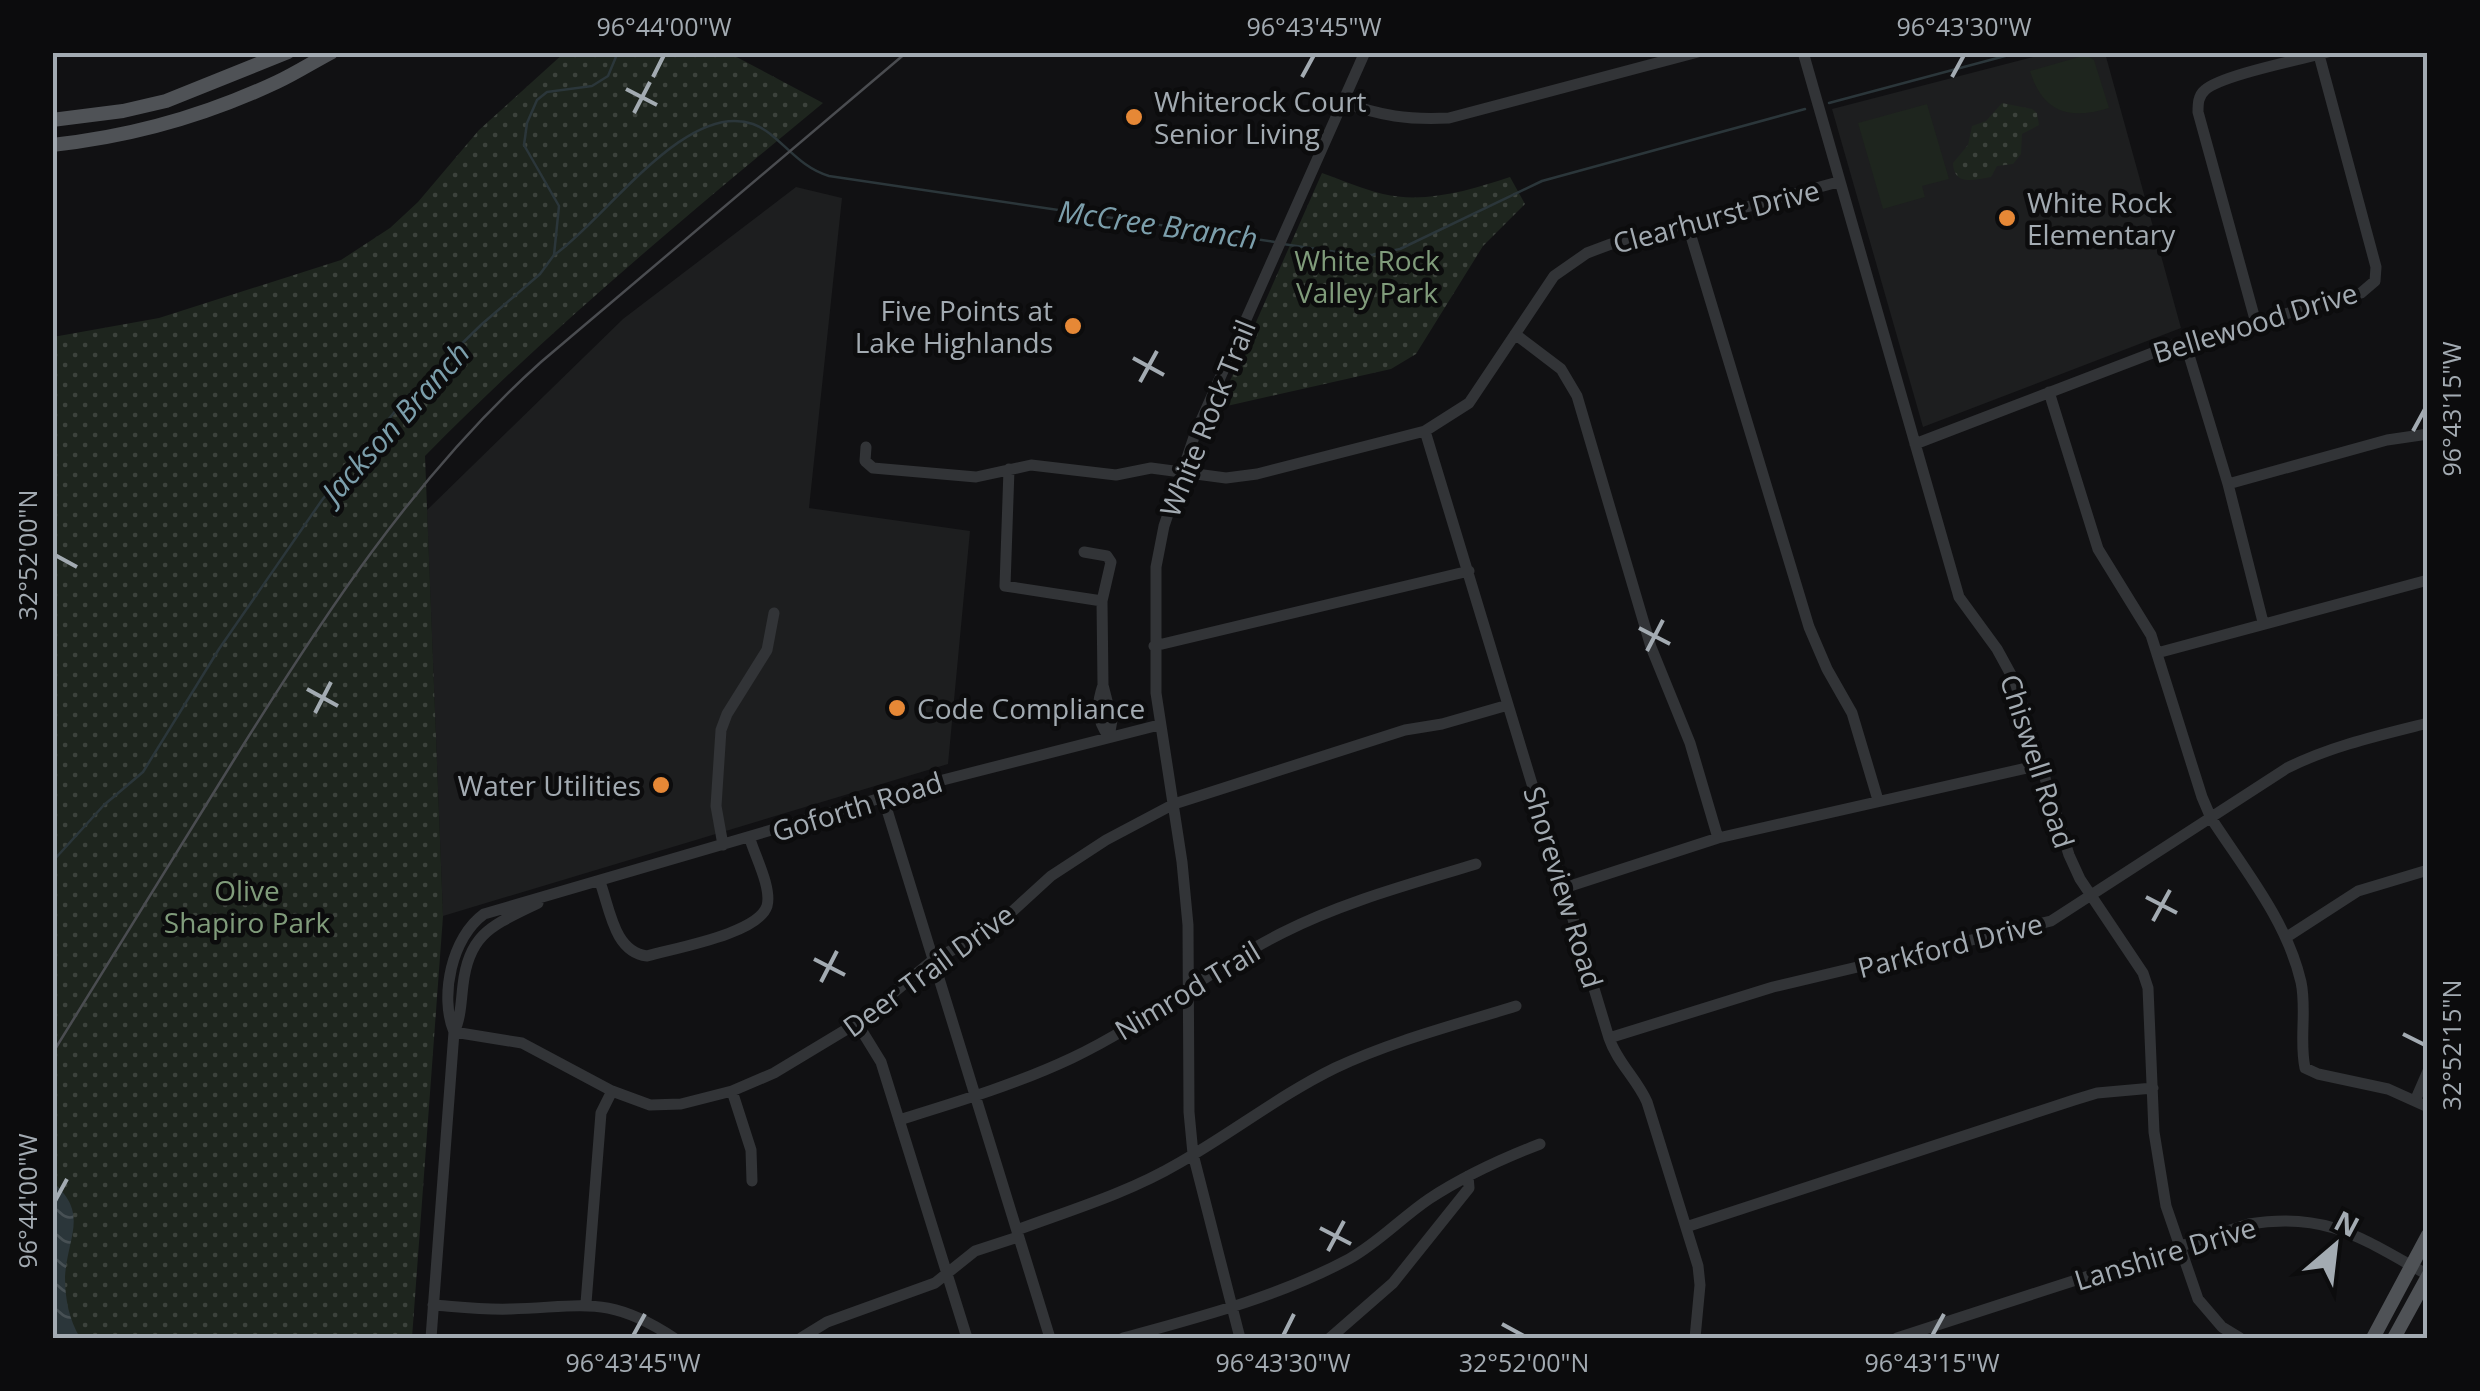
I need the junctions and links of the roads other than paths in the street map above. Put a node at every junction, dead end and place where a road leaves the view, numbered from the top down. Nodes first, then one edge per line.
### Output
1 (288, 52) edge
2 (1365, 52) edge
3 (1698, 52) edge
4 (1803, 52) edge
5 (323, 54) edge
6 (2324, 54) edge
7 (1342, 102) junction
8 (52, 120) edge
9 (52, 145) edge
10 (1838, 182) junction
11 (1687, 223) junction
12 (2256, 324) junction
13 (1515, 334) junction
14 (2185, 342) junction
15 (2049, 392) junction
16 (1425, 431) junction
17 (2428, 434) edge
18 (1915, 444) junction
19 (866, 447) dead end
20 (1009, 469) junction
21 (1180, 472) junction
22 (2228, 484) junction
23 (1084, 552) dead end
24 (1468, 571) junction
25 (2428, 580) edge
26 (1102, 601) junction
27 (774, 613) dead end
28 (2263, 622) junction
29 (1154, 646) junction
30 (2157, 654) junction
31 (1508, 705) junction
32 (2428, 723) edge
33 (1160, 725) junction
34 (1110, 737) junction
35 (2040, 765) junction
36 (883, 797) junction
37 (1878, 800) junction
38 (1174, 804) junction
39 (2211, 818) junction
40 (750, 838) junction
41 (1718, 838) junction
42 (722, 845) junction
43 (1476, 864) dead end
44 (2428, 870) edge
45 (600, 882) junction
46 (1564, 888) junction
47 (2092, 898) junction
48 (2287, 937) junction
49 (933, 960) junction
50 (1190, 988) junction
51 (1516, 1006) dead end
52 (857, 1023) junction
53 (454, 1032) junction
54 (1609, 1038) junction
55 (2428, 1071) edge
56 (2153, 1088) junction
57 (612, 1090) junction
58 (732, 1091) junction
59 (975, 1095) junction
60 (2422, 1104) edge
61 (899, 1120) junction
62 (1540, 1144) dead end
63 (1193, 1154) junction
64 (1468, 1176) junction
65 (752, 1180) dead end
66 (1686, 1227) junction
67 (1018, 1233) junction
68 (2428, 1236) edge
69 (2178, 1247) junction
70 (2411, 1266) junction
71 (946, 1273) junction
72 (2428, 1276) edge
73 (586, 1303) junction
74 (434, 1305) junction
75 (1231, 1308) junction
76 (431, 1338) edge
77 (674, 1338) edge
78 (801, 1338) edge
79 (967, 1338) edge
80 (1050, 1338) edge
81 (1127, 1338) edge
82 (1240, 1338) edge
83 (1330, 1338) edge
84 (1695, 1338) edge
85 (1898, 1338) edge
86 (2240, 1338) edge
87 (2373, 1338) edge
88 (2394, 1338) edge

1 - 8 main road
2 - 7 street, White Rock Trail
3 - 7 street
4 - 10 street, Chiswell Road
5 - 9 main road
6 - 12 street, Bellewood Drive
6 - 12 street
7 - 21 street, White Rock Trail
10 - 11 street, Clearhurst Drive
10 - 18 street, Chiswell Road
11 - 13 street, Clearhurst Drive
11 - 37 street
12 - 14 street, Bellewood Drive
13 - 16 street, Clearhurst Drive
13 - 41 street
14 - 15 street, Bellewood Drive
14 - 22 street
15 - 18 street, Bellewood Drive
15 - 30 street
16 - 21 street, Clearhurst Drive
16 - 24 street, Shoreview Road
17 - 22 street
18 - 35 street, Chiswell Road
19 - 20 street, Clearhurst Drive
20 - 21 street, Clearhurst Drive
20 - 26 street
21 - 29 street, White Rock Trail
22 - 28 street
23 - 26 street
24 - 29 street
24 - 31 street, Shoreview Road
25 - 28 street
26 - 34 street
27 - 42 street
28 - 30 street
29 - 33 street, White Rock Trail
30 - 39 street
31 - 38 street, Deer Trail Drive
31 - 46 street, Shoreview Road
32 - 39 street, Parkford Drive
33 - 34 street, Goforth Road
33 - 38 street, White Rock Trail
34 - 36 street, Goforth Road
35 - 37 street
35 - 47 street, Chiswell Road
36 - 40 street, Goforth Road
36 - 49 street
37 - 41 street
38 - 49 street, Deer Trail Drive
38 - 50 street, White Rock Trail
39 - 47 street, Parkford Drive
39 - 48 street
40 - 42 street, Goforth Road
40 - 45 street
41 - 46 street
42 - 45 street, Goforth Road
43 - 50 street, Nimrod Trail
44 - 48 street
45 - 53 street, Goforth Road
46 - 54 street, Shoreview Road
47 - 54 street, Parkford Drive
47 - 56 street, Chiswell Road
48 - 60 street
49 - 52 street, Deer Trail Drive
49 - 59 street
50 - 59 street, Nimrod Trail
50 - 63 street, White Rock Trail
51 - 63 street
52 - 58 street, Deer Trail Drive
52 - 61 street
53 - 57 street, Deer Trail Drive
53 - 74 street, Goforth Road
54 - 66 street, Shoreview Road
55 - 60 street
56 - 66 street
56 - 69 street, Chiswell Road
57 - 58 street, Deer Trail Drive
57 - 73 street
58 - 65 street
59 - 61 street, Nimrod Trail
59 - 67 street
61 - 71 street
62 - 64 street
63 - 67 street
63 - 75 street, White Rock Trail
64 - 75 street
64 - 83 street
66 - 84 street, Shoreview Road
67 - 71 street
67 - 80 street
68 - 70 main road
69 - 70 street, Lanshire Drive
69 - 85 street, Lanshire Drive
69 - 86 street, Chiswell Road
70 - 72 street, Lanshire Drive
70 - 87 main road
71 - 78 street
71 - 79 street
72 - 88 main road
73 - 74 street
73 - 77 street
74 - 76 street, Goforth Road
75 - 81 street
75 - 82 street, White Rock Trail

